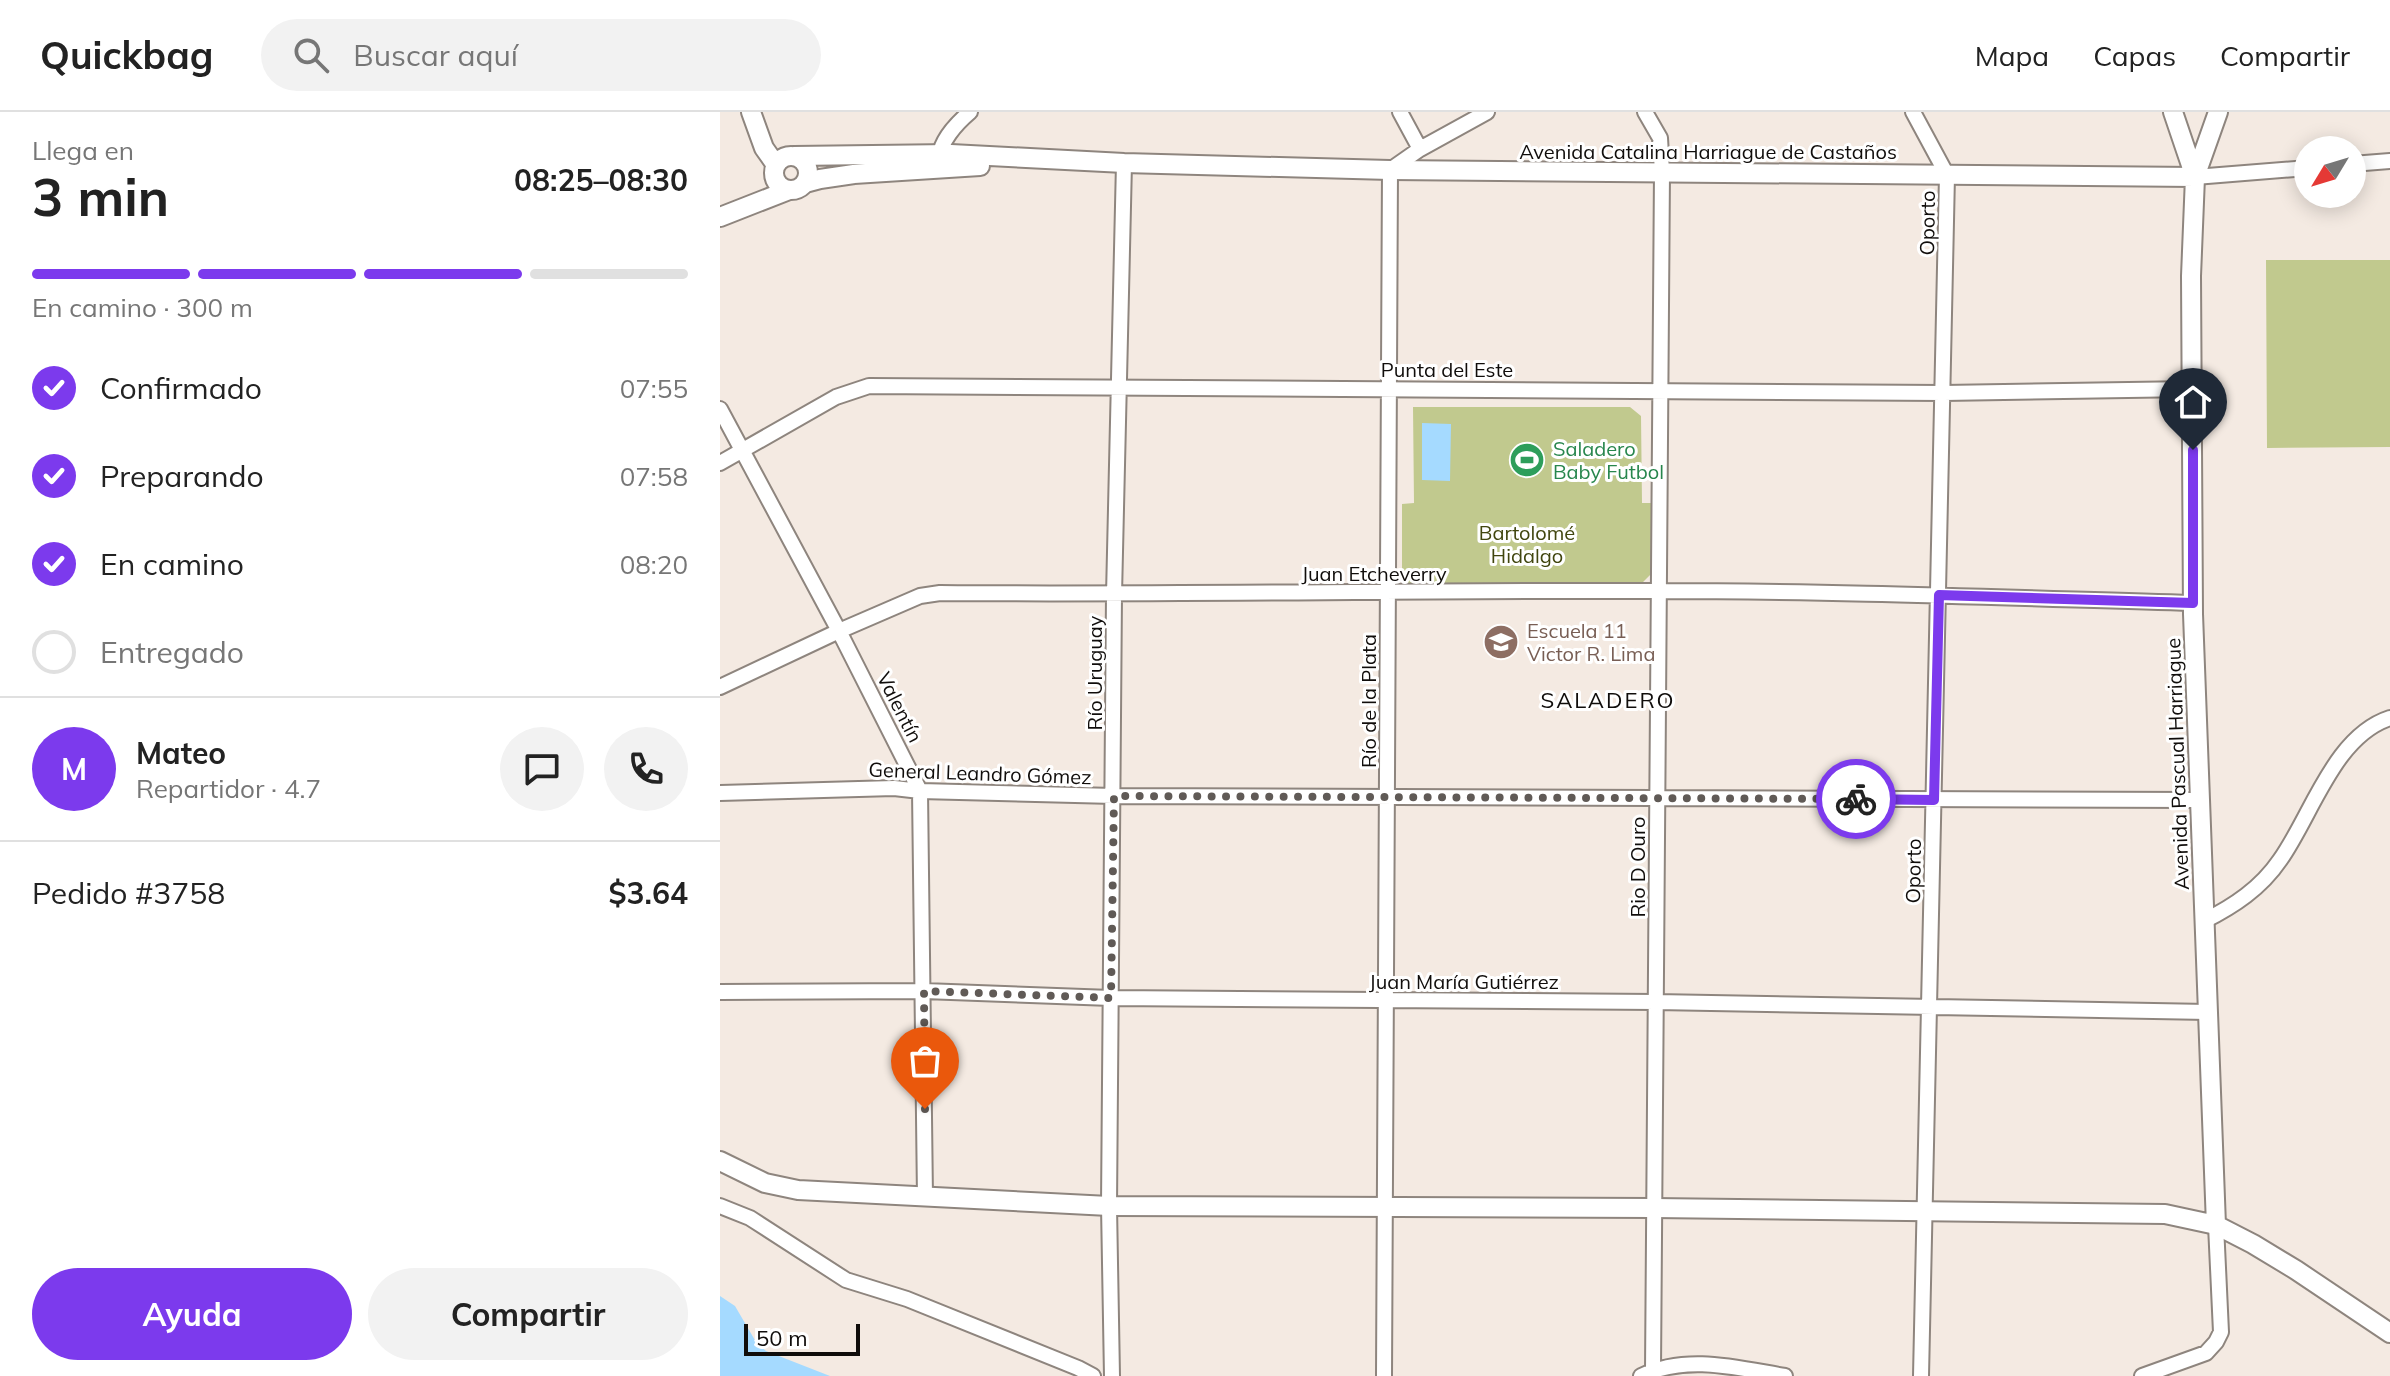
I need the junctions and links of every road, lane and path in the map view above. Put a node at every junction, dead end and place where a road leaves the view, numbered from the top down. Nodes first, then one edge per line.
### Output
1 (970, 112) edge
2 (1400, 112) edge
3 (1487, 112) edge
4 (1645, 112) edge
5 (1913, 112) edge
6 (2173, 112) edge
7 (2218, 112) edge
8 (753, 117) edge
9 (1420, 149) junction
10 (939, 161) junction
11 (2390, 161) edge
12 (783, 162) junction
13 (1116, 162) junction
14 (2366, 163) edge
15 (2294, 169) edge
16 (1390, 170) junction
17 (1662, 172) junction
18 (1947, 175) junction
19 (2195, 177) junction
20 (797, 186) junction
21 (752, 203) junction
22 (720, 217) edge
23 (1117, 386) junction
24 (1389, 389) junction
25 (2192, 389) junction
26 (1660, 390) junction
27 (1944, 393) junction
28 (720, 409) edge
29 (743, 450) junction
30 (720, 463) edge
31 (1659, 591) junction
32 (1388, 593) junction
33 (1114, 595) junction
34 (1939, 595) junction
35 (2193, 603) junction
36 (839, 631) junction
37 (720, 687) edge
38 (2390, 718) edge
39 (920, 791) junction
40 (720, 793) edge
41 (1114, 796) junction
42 (1387, 798) junction
43 (1657, 798) junction
44 (1934, 800) junction
45 (2199, 800) junction
46 (2204, 921) junction
47 (924, 991) junction
48 (720, 992) edge
49 (1111, 998) junction
50 (1386, 1000) junction
51 (1656, 1002) junction
52 (1929, 1007) junction
53 (2208, 1012) junction
54 (720, 1161) edge
55 (925, 1198) junction
56 (720, 1206) edge
57 (1109, 1206) junction
58 (1385, 1207) junction
59 (1654, 1208) junction
60 (1925, 1210) junction
61 (2216, 1225) junction
62 (2390, 1333) edge
63 (1647, 1373) edge
64 (1093, 1376) edge
65 (1112, 1376) edge
66 (1384, 1376) edge
67 (1785, 1376) edge
68 (1921, 1376) edge
69 (2142, 1376) edge

1 - 10 street
2 - 9 street
3 - 9 street
4 - 17 street, Rio D Ouro
5 - 18 street
6 - 19 street
7 - 19 street, Avenida Pascual Harriague
8 - 12 street
9 - 16 street
10 - 12 street, Avenida Catalina Harriague de Castaños
10 - 13 street, Avenida Catalina Harriague de Castaños
10 - 20 street, Avenida Catalina Harriague de Castaños
11 - 14 street
12 - 20 street
12 - 20 street
12 - 21 street
13 - 16 street, Avenida Catalina Harriague de Castaños
13 - 23 street, Río Uruguay
15 - 19 street, Avenida Catalina Harriague de Castaños
16 - 17 street, Avenida Catalina Harriague de Castaños
16 - 24 street, Río de la Plata
17 - 18 street, Avenida Catalina Harriague de Castaños
17 - 26 street, Rio D Ouro
18 - 19 street, Avenida Catalina Harriague de Castaños
18 - 27 street, Oporto
19 - 25 street, Avenida Pascual Harriague
20 - 21 street, Avenida Catalina Harriague de Castaños
21 - 22 street, Avenida Catalina Harriague de Castaños
23 - 24 street, Punta del Este
23 - 29 street, Punta del Este
23 - 33 street, Río Uruguay
24 - 26 street, Punta del Este
24 - 32 street, Río de la Plata
25 - 27 street, Punta del Este
25 - 35 street, Avenida Pascual Harriague
26 - 27 street, Punta del Este
26 - 31 street, Rio D Ouro
27 - 34 street, Oporto
28 - 29 street, Valentín
29 - 30 street, Punta del Este
29 - 36 street, Valentín
31 - 32 street, Juan Etcheverry
31 - 34 street, Juan Etcheverry
31 - 43 street, Rio D Ouro
32 - 33 street, Juan Etcheverry
32 - 42 street, Río de la Plata
33 - 36 street, Juan Etcheverry
33 - 41 street, Río Uruguay
34 - 35 street, Juan Etcheverry
34 - 44 street, Oporto
35 - 45 street, Avenida Pascual Harriague
36 - 37 street, Juan Etcheverry
36 - 39 street, Valentín
38 - 46 street
39 - 40 street, General Leandro Gómez
39 - 41 street, General Leandro Gómez
39 - 47 street, Valentín
41 - 42 street, General Leandro Gómez
41 - 49 street, Río Uruguay
42 - 43 street, General Leandro Gómez
42 - 50 street, Río de la Plata
43 - 44 street, General Leandro Gómez
43 - 51 street, Rio D Ouro
44 - 45 street, General Leandro Gómez
44 - 52 street, Oporto
45 - 46 street, Avenida Pascual Harriague
46 - 53 street, Avenida Pascual Harriague
47 - 48 street, Juan María Gutiérrez
47 - 49 street, Juan María Gutiérrez
47 - 55 street, Valentín
49 - 50 street, Juan María Gutiérrez
49 - 57 street, Río Uruguay
50 - 51 street, Juan María Gutiérrez
50 - 58 street, Río de la Plata
51 - 52 street, Juan María Gutiérrez
51 - 59 street, Rio D Ouro
52 - 53 street, Juan María Gutiérrez
52 - 60 street, Oporto
53 - 61 street, Avenida Pascual Harriague
54 - 55 street
55 - 57 street
56 - 64 street
57 - 58 street
57 - 65 street, Río Uruguay
58 - 59 street
58 - 66 street, Río de la Plata
59 - 60 street
59 - 63 street, Rio D Ouro
60 - 61 street
60 - 68 street, Oporto
61 - 62 street
61 - 69 street
63 - 67 street

